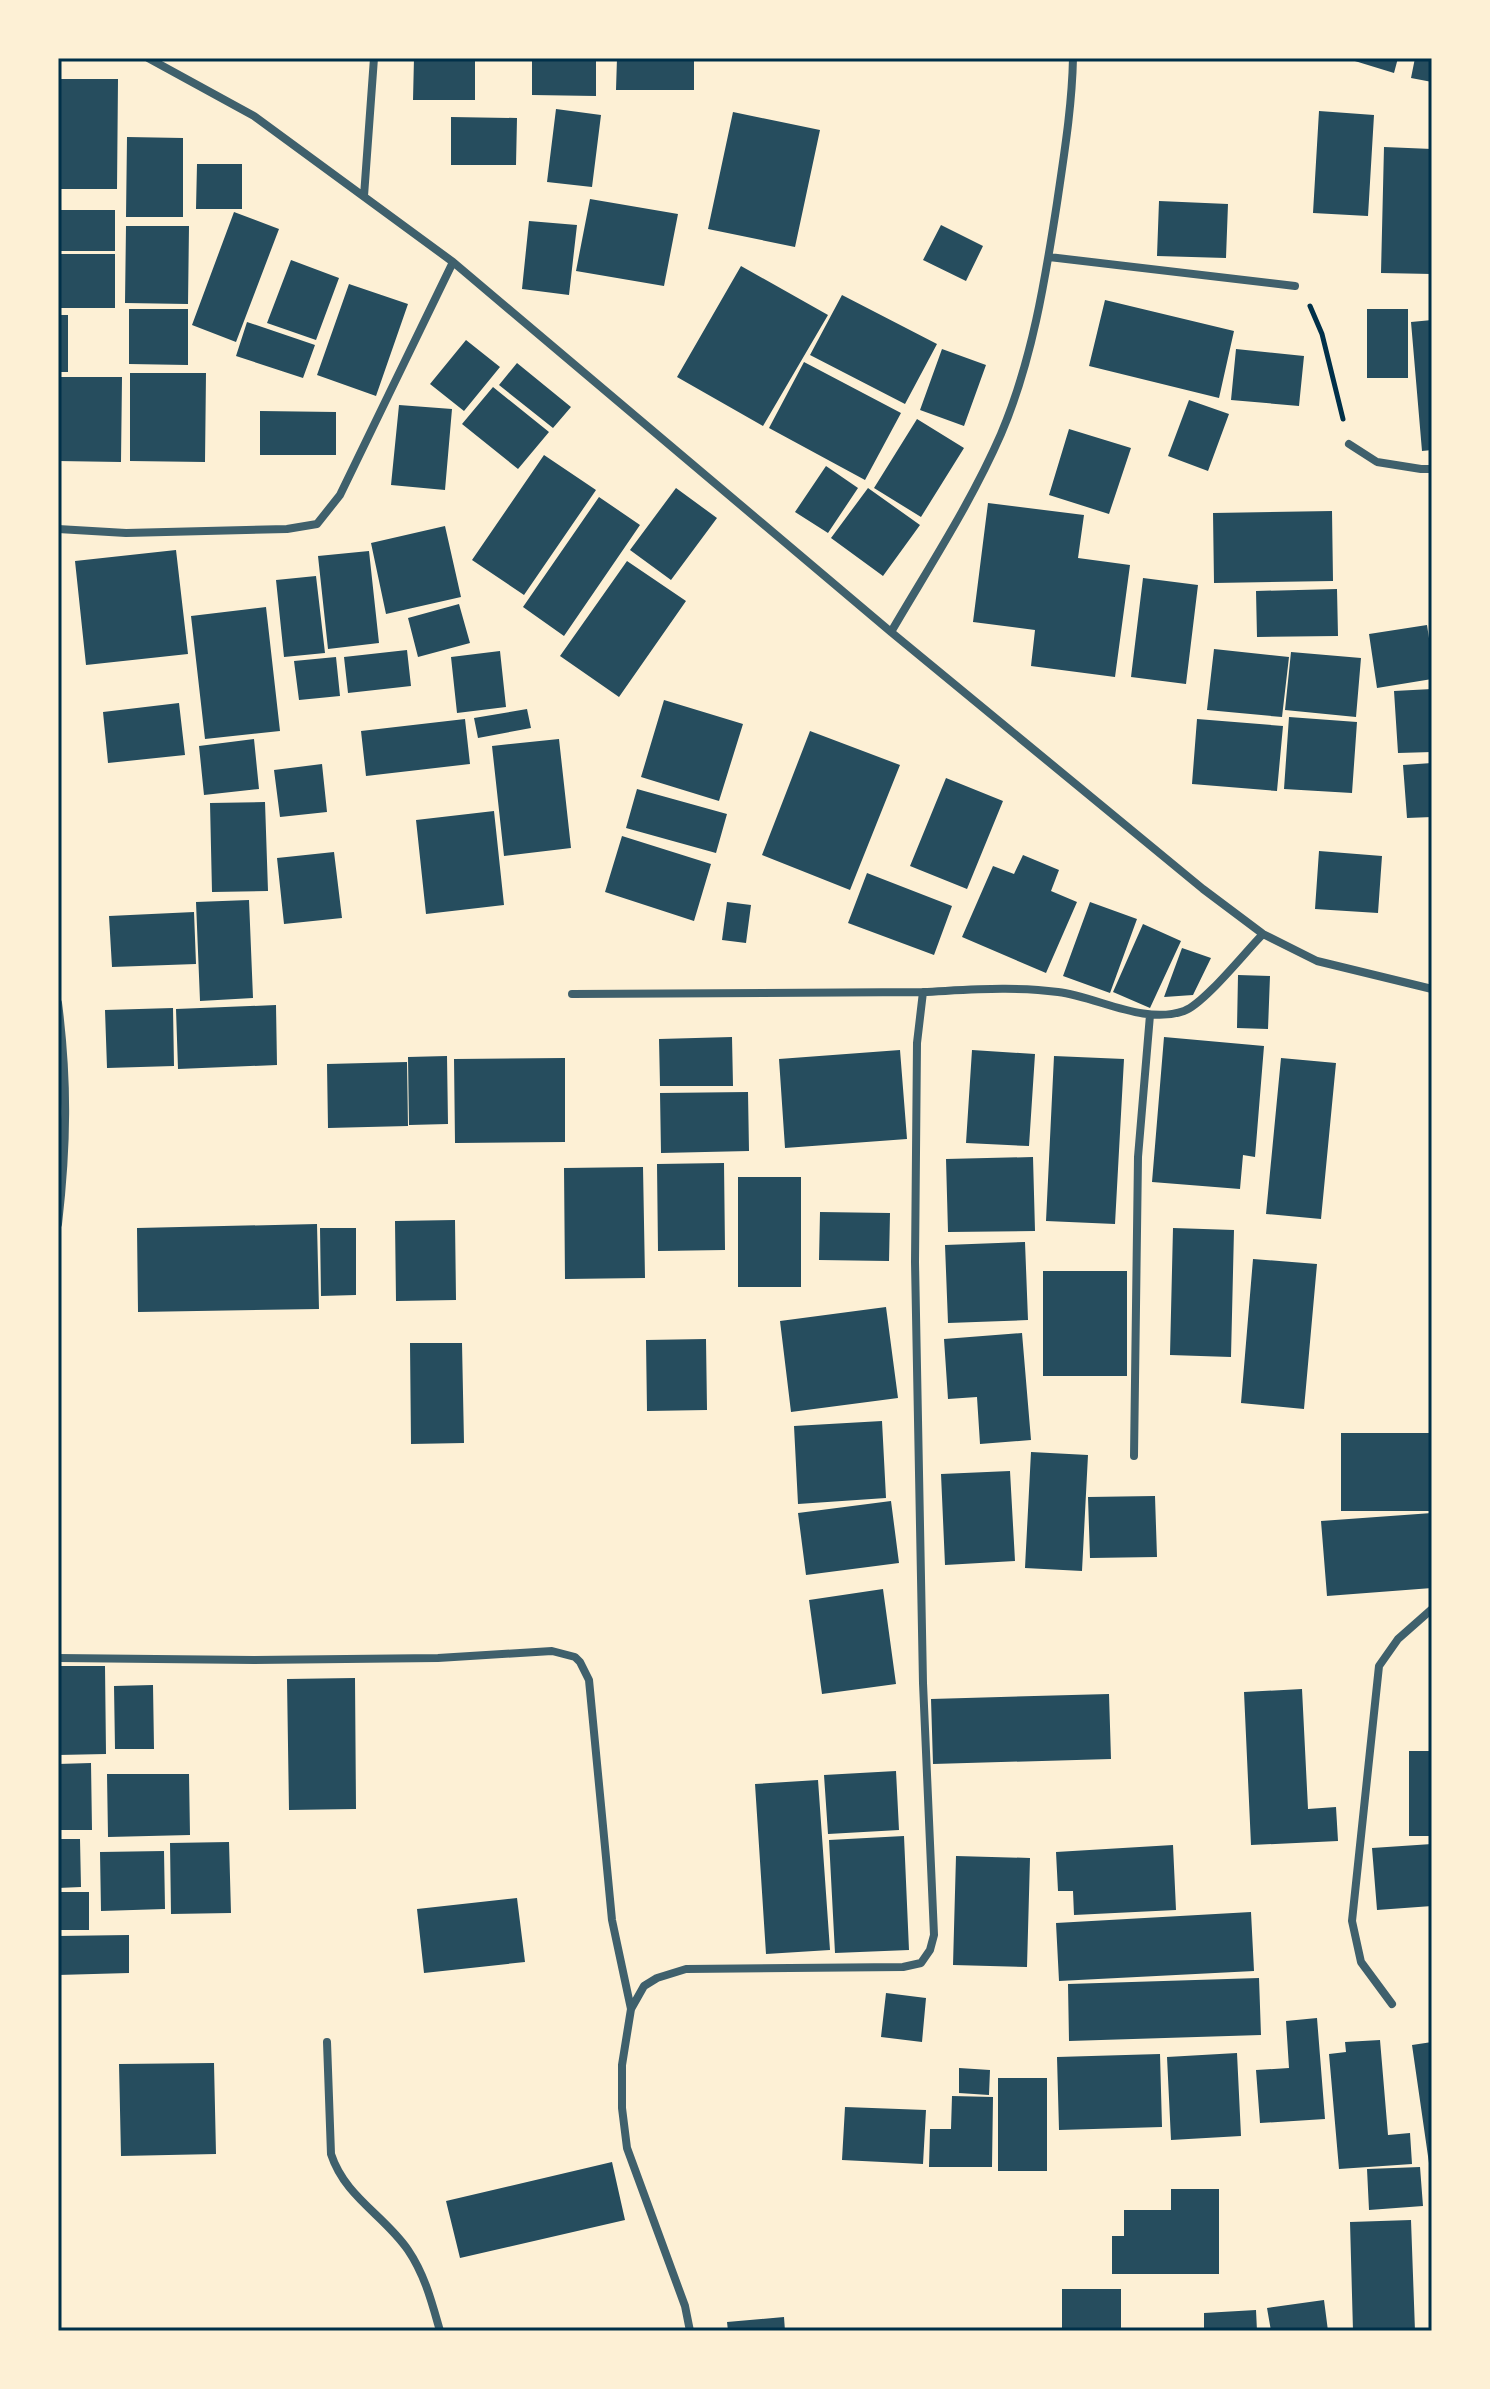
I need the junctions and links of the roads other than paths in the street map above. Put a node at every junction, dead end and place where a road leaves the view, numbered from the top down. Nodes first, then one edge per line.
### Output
1 (148, 58) edge
2 (374, 58) edge
3 (1073, 58) edge
4 (364, 196) junction
5 (1049, 257) junction
6 (453, 262) junction
7 (1295, 286) road end
8 (1349, 444) road end
9 (1432, 469) edge
10 (58, 529) edge
11 (891, 632) junction
12 (1263, 934) junction
13 (1432, 989) edge
14 (923, 992) junction
15 (572, 994) dead end
16 (58, 1003) edge
17 (1150, 1015) junction
18 (62, 1060) edge
19 (58, 1224) edge
20 (1134, 1456) dead end
21 (1432, 1609) edge
22 (58, 1658) edge
23 (1392, 2004) dead end
24 (631, 2009) junction
25 (327, 2042) dead end
26 (440, 2331) edge
27 (690, 2331) edge

1 - 4 street
2 - 4 street
3 - 5 street
4 - 6 street
5 - 7 street
5 - 11 street
6 - 10 street
6 - 11 street
8 - 9 street
11 - 12 street
12 - 13 street
12 - 17 street
14 - 15 street
14 - 17 street
14 - 24 street
16 - 18 street
17 - 20 street
18 - 19 street
21 - 23 street
22 - 24 street
24 - 27 street
25 - 26 street

